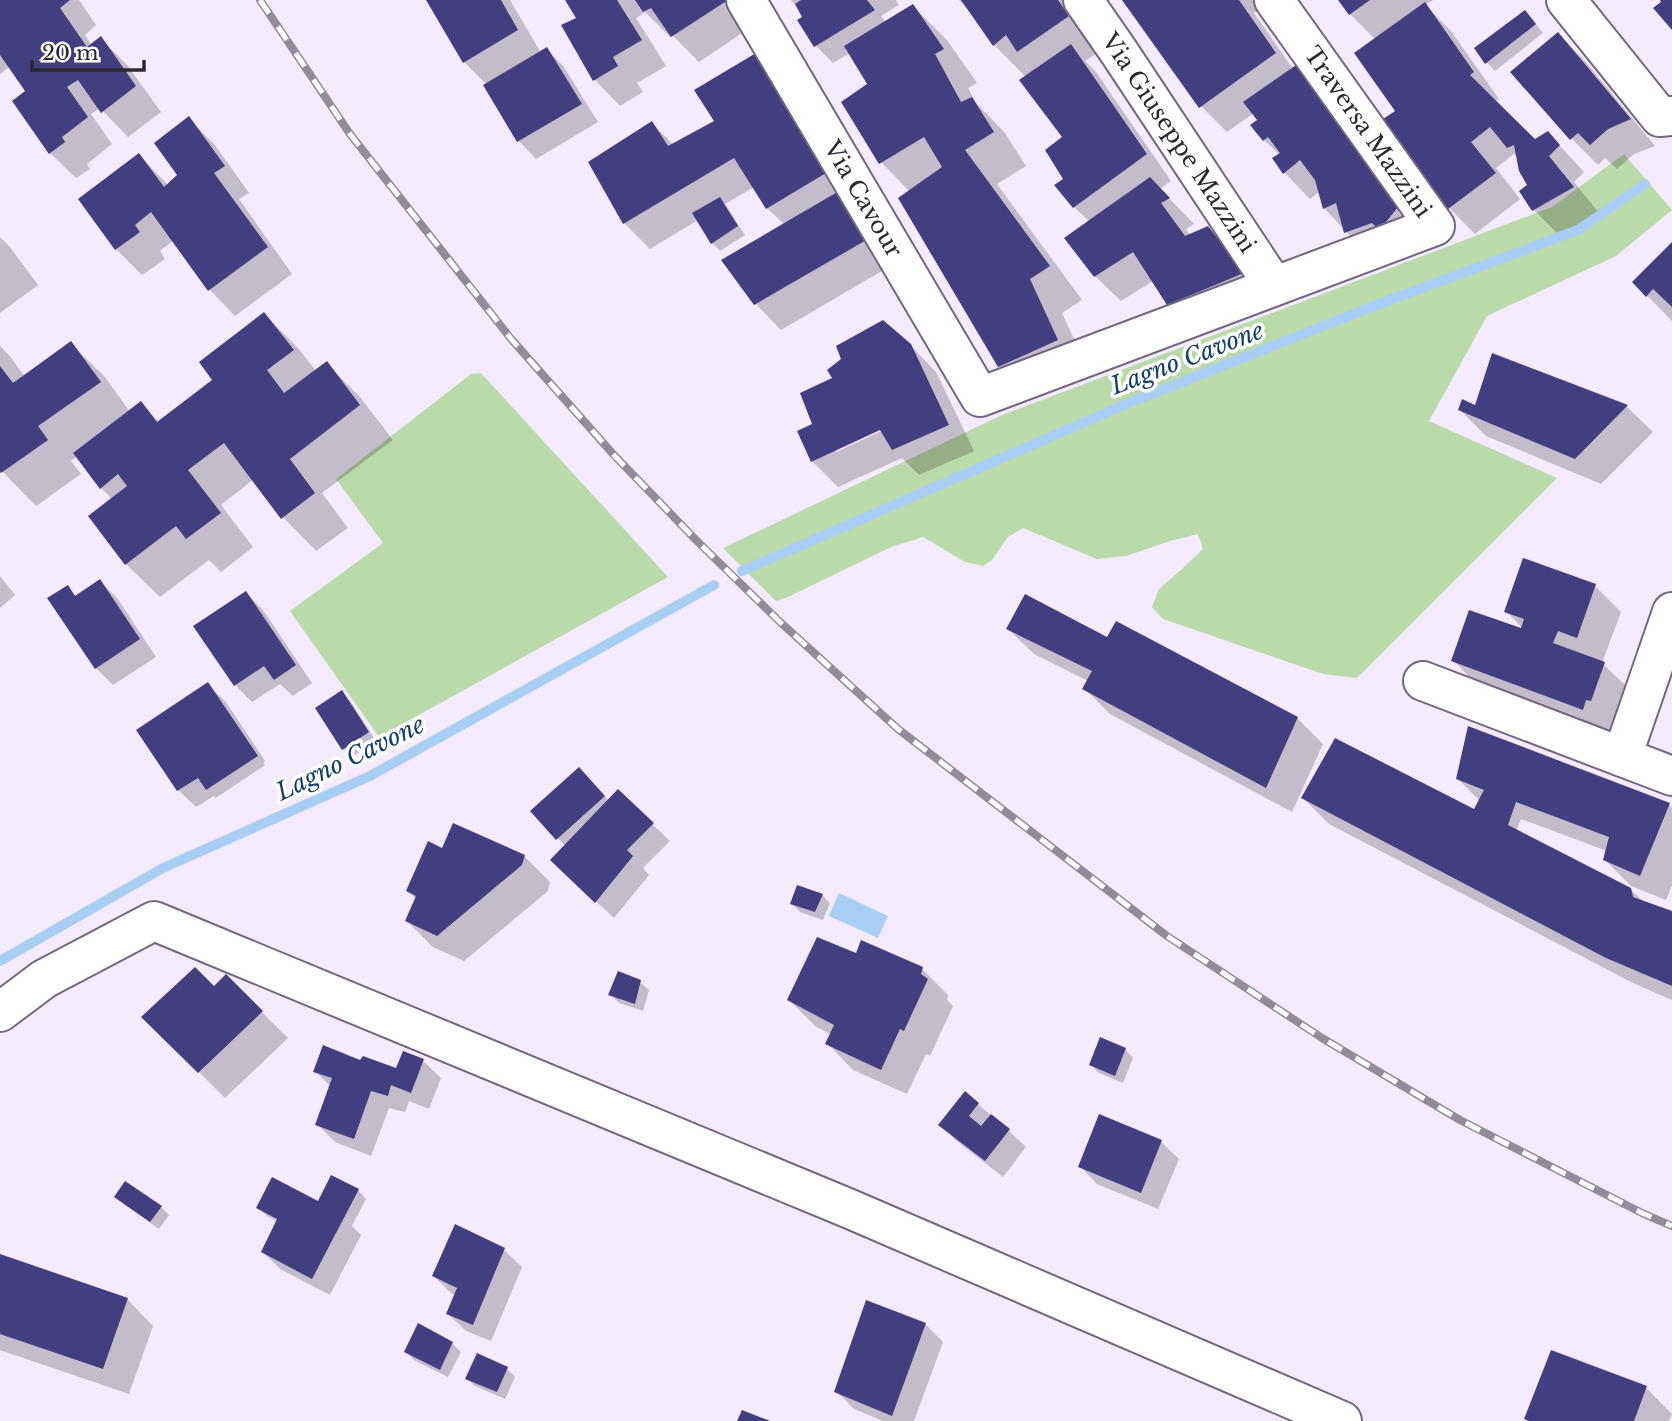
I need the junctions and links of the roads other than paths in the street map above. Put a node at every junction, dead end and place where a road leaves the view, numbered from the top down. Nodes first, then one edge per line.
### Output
1 (746, 0) edge
2 (1083, 0) edge
3 (1274, 0) edge
4 (1566, 0) edge
5 (1672, 116) edge
6 (1274, 286) junction
7 (1672, 612) edge
8 (1423, 681) dead end
9 (1622, 757) junction
10 (1672, 776) edge
11 (0, 1012) edge
12 (1342, 1421) edge

1 - 6 street, Via Cavour
2 - 6 street, Via Giuseppe Mazzini
3 - 6 street, Traversa Mazzini
4 - 5 street
7 - 9 street
8 - 9 street
9 - 10 street
11 - 12 street

